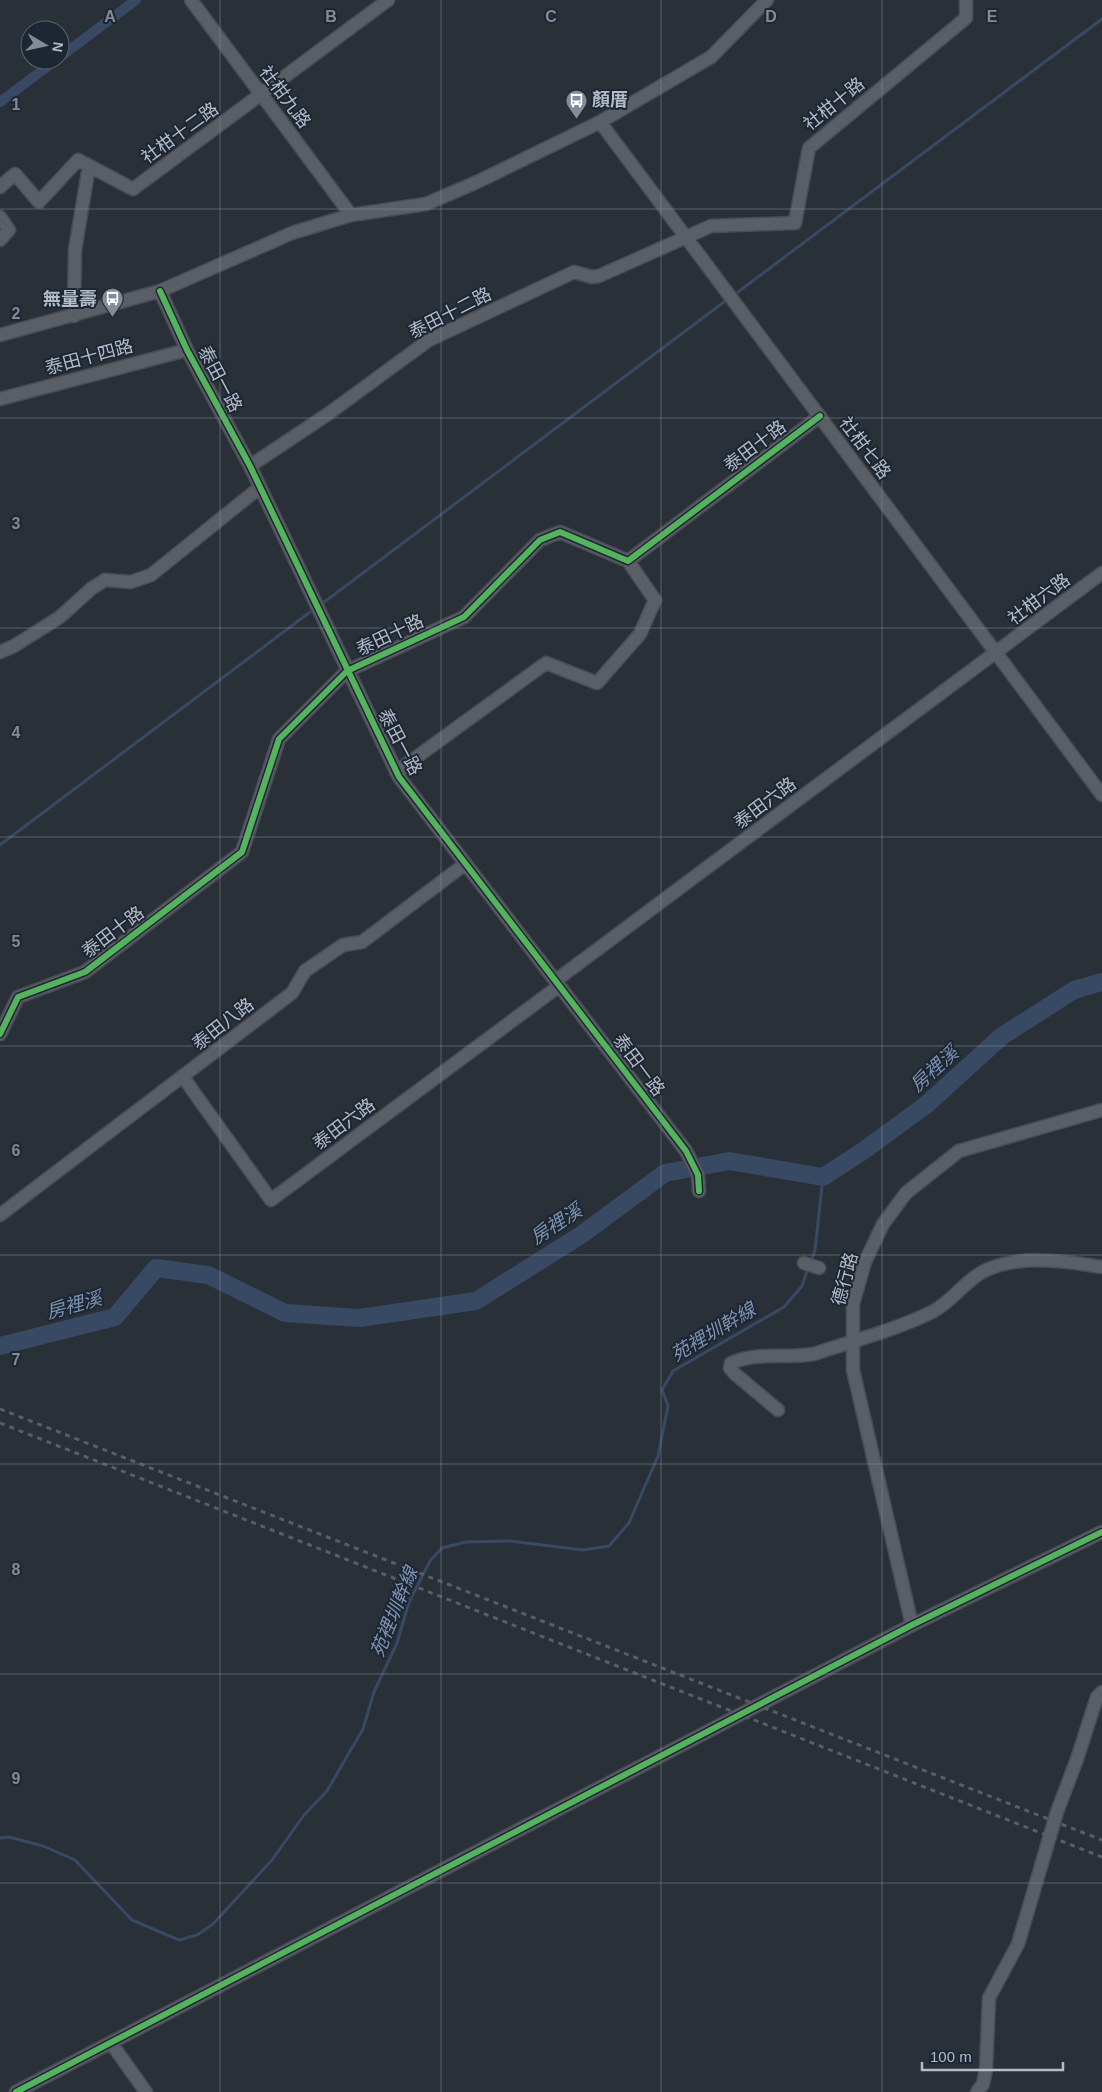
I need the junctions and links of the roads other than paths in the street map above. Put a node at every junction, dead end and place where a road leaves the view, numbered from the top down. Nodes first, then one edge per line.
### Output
1 (191, 0) edge
2 (388, 0) edge
3 (767, 0) edge
4 (966, 0) edge
5 (262, 94) junction
6 (600, 122) junction
7 (89, 166) junction
8 (0, 187) edge
9 (351, 215) junction
10 (0, 217) edge
11 (687, 238) junction
12 (0, 240) edge
13 (160, 291) junction
14 (74, 316) junction
15 (0, 335) edge
16 (187, 350) junction
17 (0, 398) edge
18 (820, 416) junction
19 (250, 466) junction
20 (259, 488) junction
21 (628, 561) junction
22 (1102, 573) edge
23 (0, 652) edge
24 (996, 653) junction
25 (347, 671) junction
26 (396, 772) junction
27 (1102, 794) edge
28 (465, 864) junction
29 (557, 983) junction
30 (0, 1034) edge
31 (183, 1077) junction
32 (1102, 1110) edge
33 (699, 1191) dead end
34 (0, 1215) edge
35 (804, 1264) dead end
36 (1102, 1267) edge
37 (819, 1268) dead end
38 (852, 1341) junction
39 (778, 1410) dead end
40 (1102, 1532) edge
41 (912, 1625) junction
42 (1102, 1692) edge
43 (111, 2043) junction
44 (16, 2092) edge
45 (146, 2092) edge
46 (977, 2092) edge

1 - 5 street, 社柑九路
2 - 5 street, 社柑十二路
3 - 6 street
4 - 11 street, 社柑十路
5 - 7 street, 社柑十二路
5 - 9 street, 社柑九路
6 - 9 street
6 - 11 street, 社柑七路
7 - 8 street
7 - 14 street
9 - 13 street
10 - 12 street
11 - 18 street, 社柑七路
11 - 19 street, 泰田十二路
13 - 14 street
13 - 16 street, 泰田一路
14 - 15 street
16 - 17 street, 泰田十四路
16 - 19 street, 泰田一路
18 - 21 street, 泰田十路
18 - 24 street, 社柑七路
19 - 20 street, 泰田一路
20 - 23 street
20 - 25 street, 泰田一路
21 - 25 street, 泰田十路
21 - 26 street
22 - 24 street, 社柑六路
24 - 27 street, 社柑七路
24 - 29 street, 泰田六路
25 - 26 street, 泰田一路
25 - 30 street, 泰田十路
26 - 28 street, 泰田一路
28 - 29 street, 泰田一路
28 - 31 street, 泰田八路
29 - 31 street, 泰田六路
29 - 33 street, 泰田一路
31 - 34 street, 泰田八路
32 - 38 street, 德行路
35 - 37 street
36 - 38 street
38 - 39 street
38 - 41 street, 德行路
40 - 41 street
41 - 43 street
42 - 46 street
43 - 44 street
43 - 45 street

